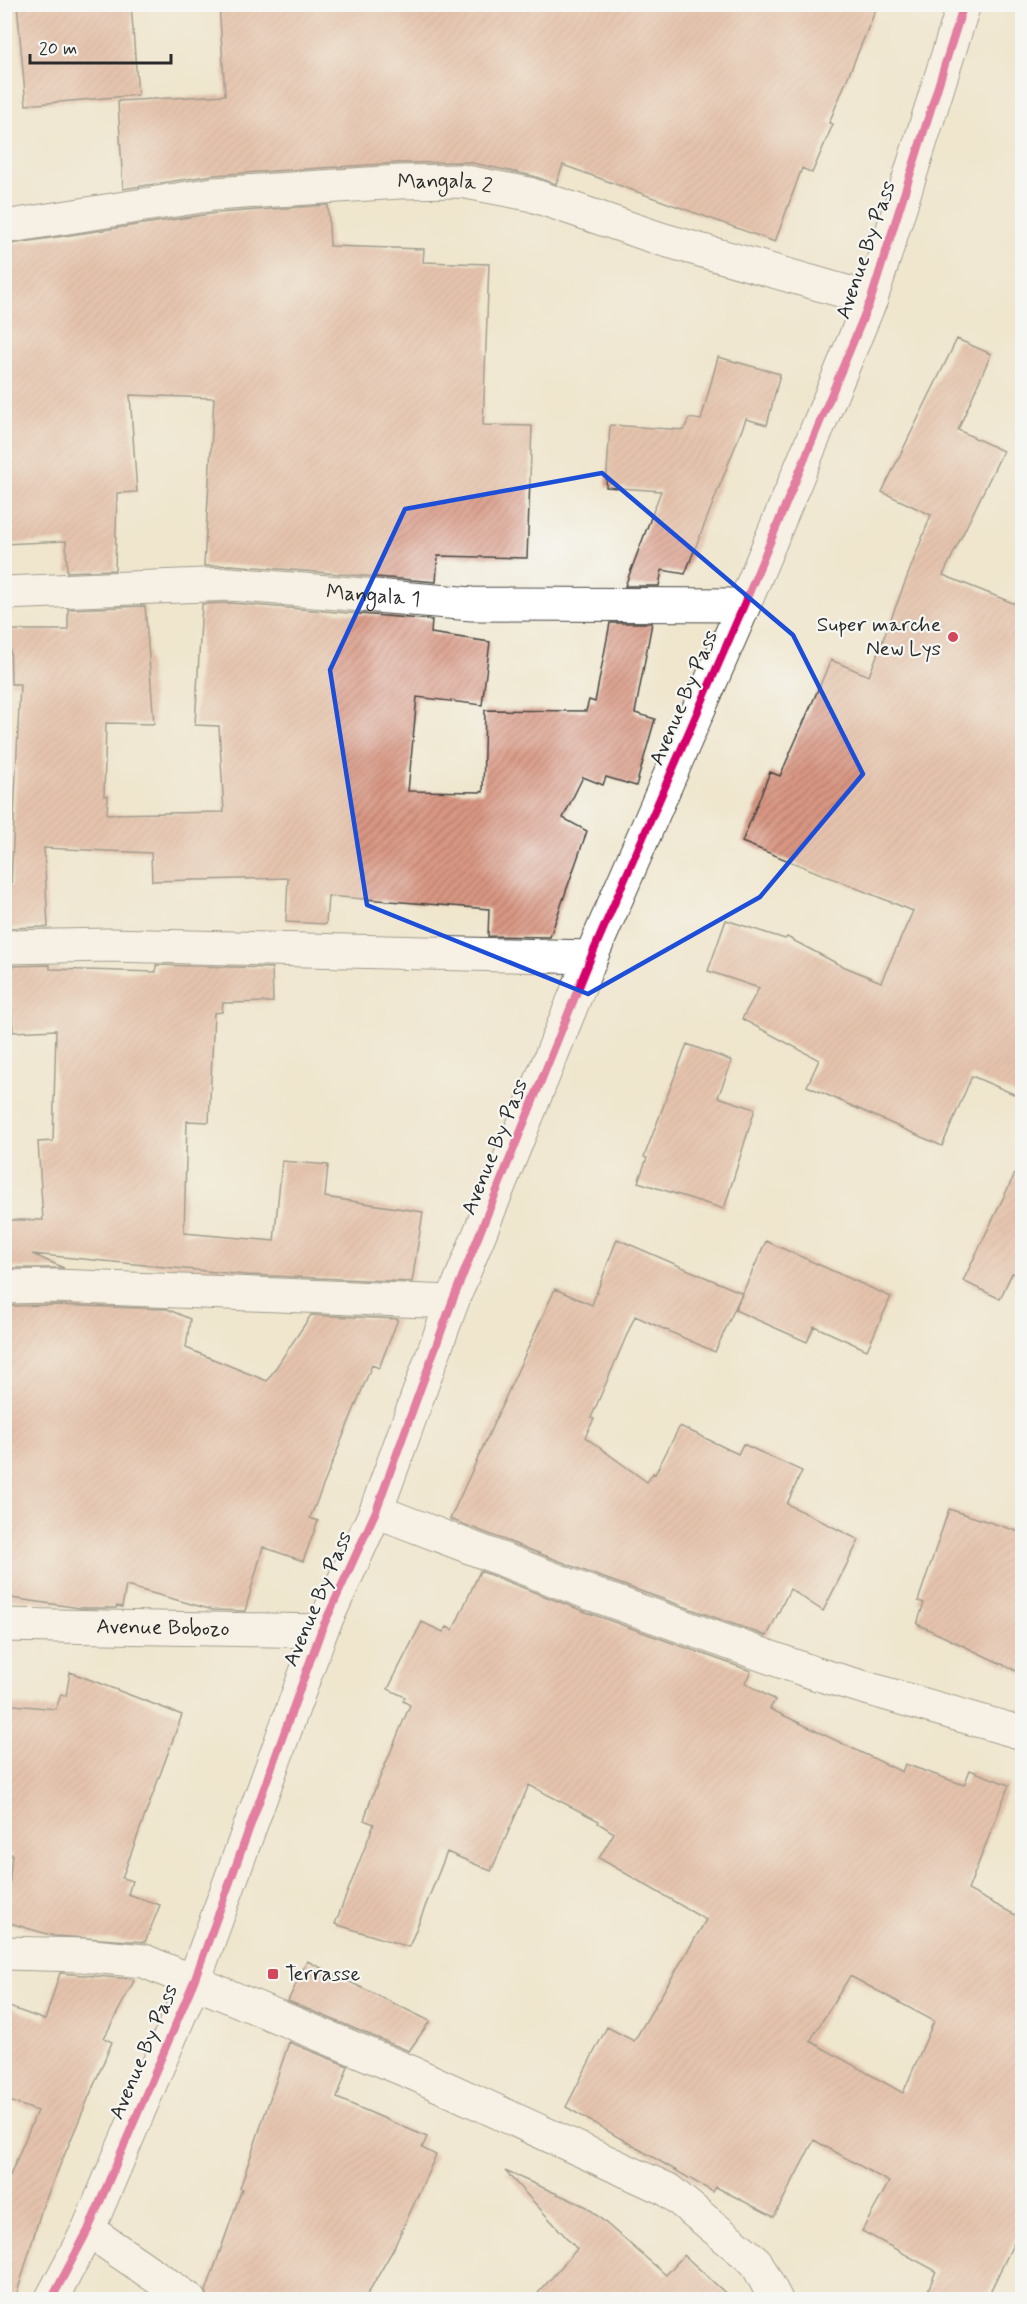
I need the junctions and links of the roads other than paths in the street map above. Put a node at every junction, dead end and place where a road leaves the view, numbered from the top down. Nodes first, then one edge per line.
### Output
1 (964, 4) edge
2 (4, 227) edge
3 (871, 299) junction
4 (4, 593) edge
5 (744, 605) junction
6 (4, 947) edge
7 (591, 957) junction
8 (4, 1287) edge
9 (452, 1302) junction
10 (376, 1511) junction
11 (4, 1625) edge
12 (321, 1631) junction
13 (1023, 1733) edge
14 (4, 1953) edge
15 (194, 1981) junction
16 (88, 2230) junction
17 (51, 2300) edge
18 (190, 2300) edge
19 (776, 2300) edge

1 - 3 main road, Avenue By Pass
2 - 3 main road, Mangala 2
3 - 5 main road, Avenue By Pass
4 - 5 main road, Mangala 1
5 - 7 main road, Avenue By Pass
6 - 7 main road
7 - 9 main road, Avenue By Pass
8 - 9 main road
9 - 10 main road, Avenue By Pass
10 - 12 main road, Avenue By Pass
10 - 13 main road
11 - 12 main road, Avenue Bobozo
12 - 15 main road, Avenue By Pass
14 - 15 main road
15 - 16 main road, Avenue By Pass
15 - 19 main road
16 - 17 main road, Avenue By Pass
16 - 18 main road

